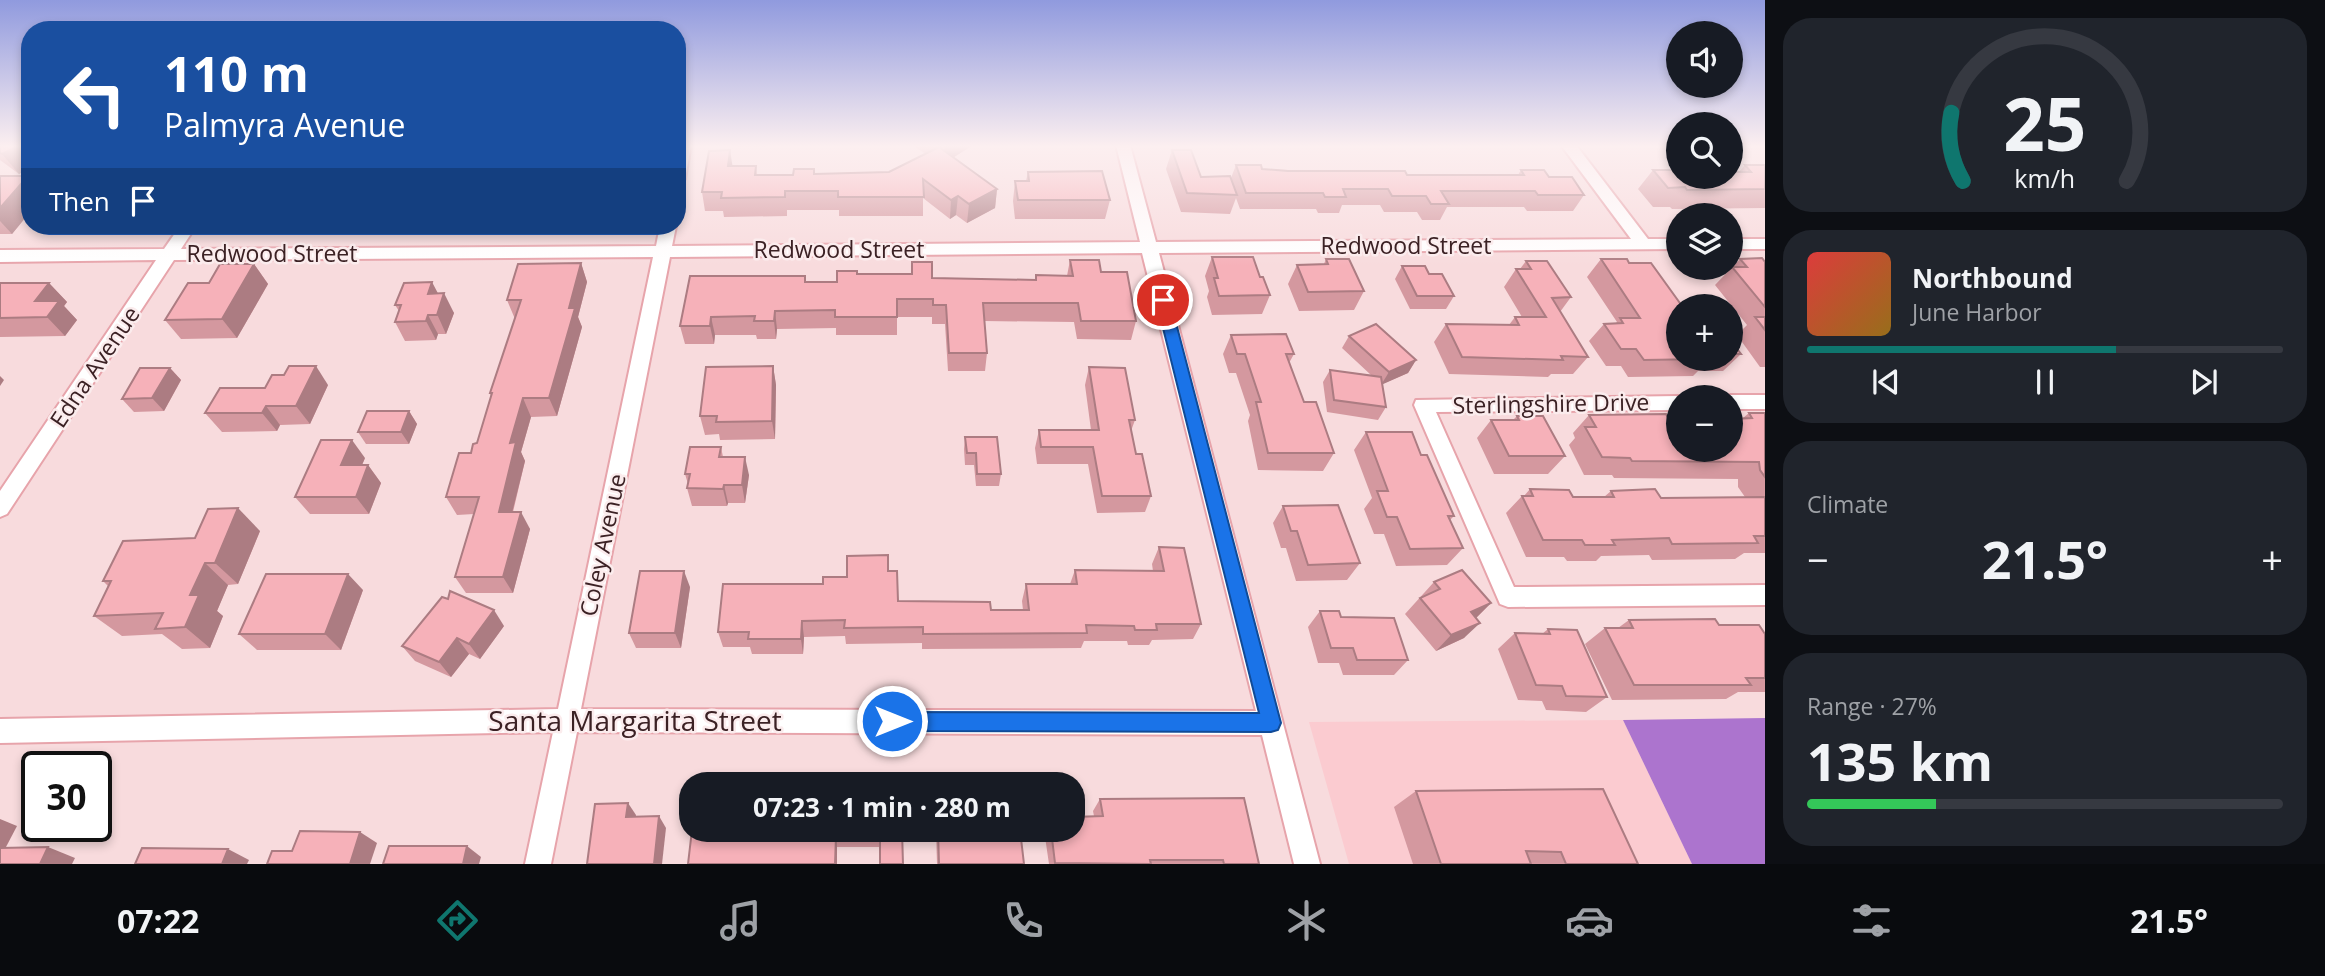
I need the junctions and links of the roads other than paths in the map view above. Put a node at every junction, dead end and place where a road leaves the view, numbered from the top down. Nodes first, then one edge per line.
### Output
1 (1133, 185) edge
2 (1599, 185) edge
3 (182, 235) edge
4 (666, 235) edge
5 (1643, 244) junction
6 (1666, 244) edge
7 (1743, 244) edge
8 (1765, 244) edge
9 (1149, 248) junction
10 (663, 251) junction
11 (170, 255) junction
12 (0, 256) edge
13 (1743, 402) edge
14 (1765, 402) edge
15 (1666, 403) edge
16 (0, 508) edge
17 (1765, 595) edge
18 (567, 720) junction
19 (1271, 723) junction
20 (0, 731) edge
21 (538, 864) edge
22 (1307, 864) edge

1 - 9 street
2 - 5 street
3 - 11 street, Edna Avenue
4 - 10 street, Coley Avenue
5 - 6 street, Redwood Street
5 - 9 street, Redwood Street
7 - 8 street
9 - 10 street, Redwood Street
9 - 19 street
10 - 11 street, Redwood Street
10 - 18 street, Coley Avenue
11 - 12 street, Redwood Street
11 - 16 street, Edna Avenue
13 - 14 street
15 - 17 street, Sterlingshire Drive
18 - 19 street, Santa Margarita Street
18 - 20 street, Santa Margarita Street
18 - 21 street, Coley Avenue
19 - 22 street

